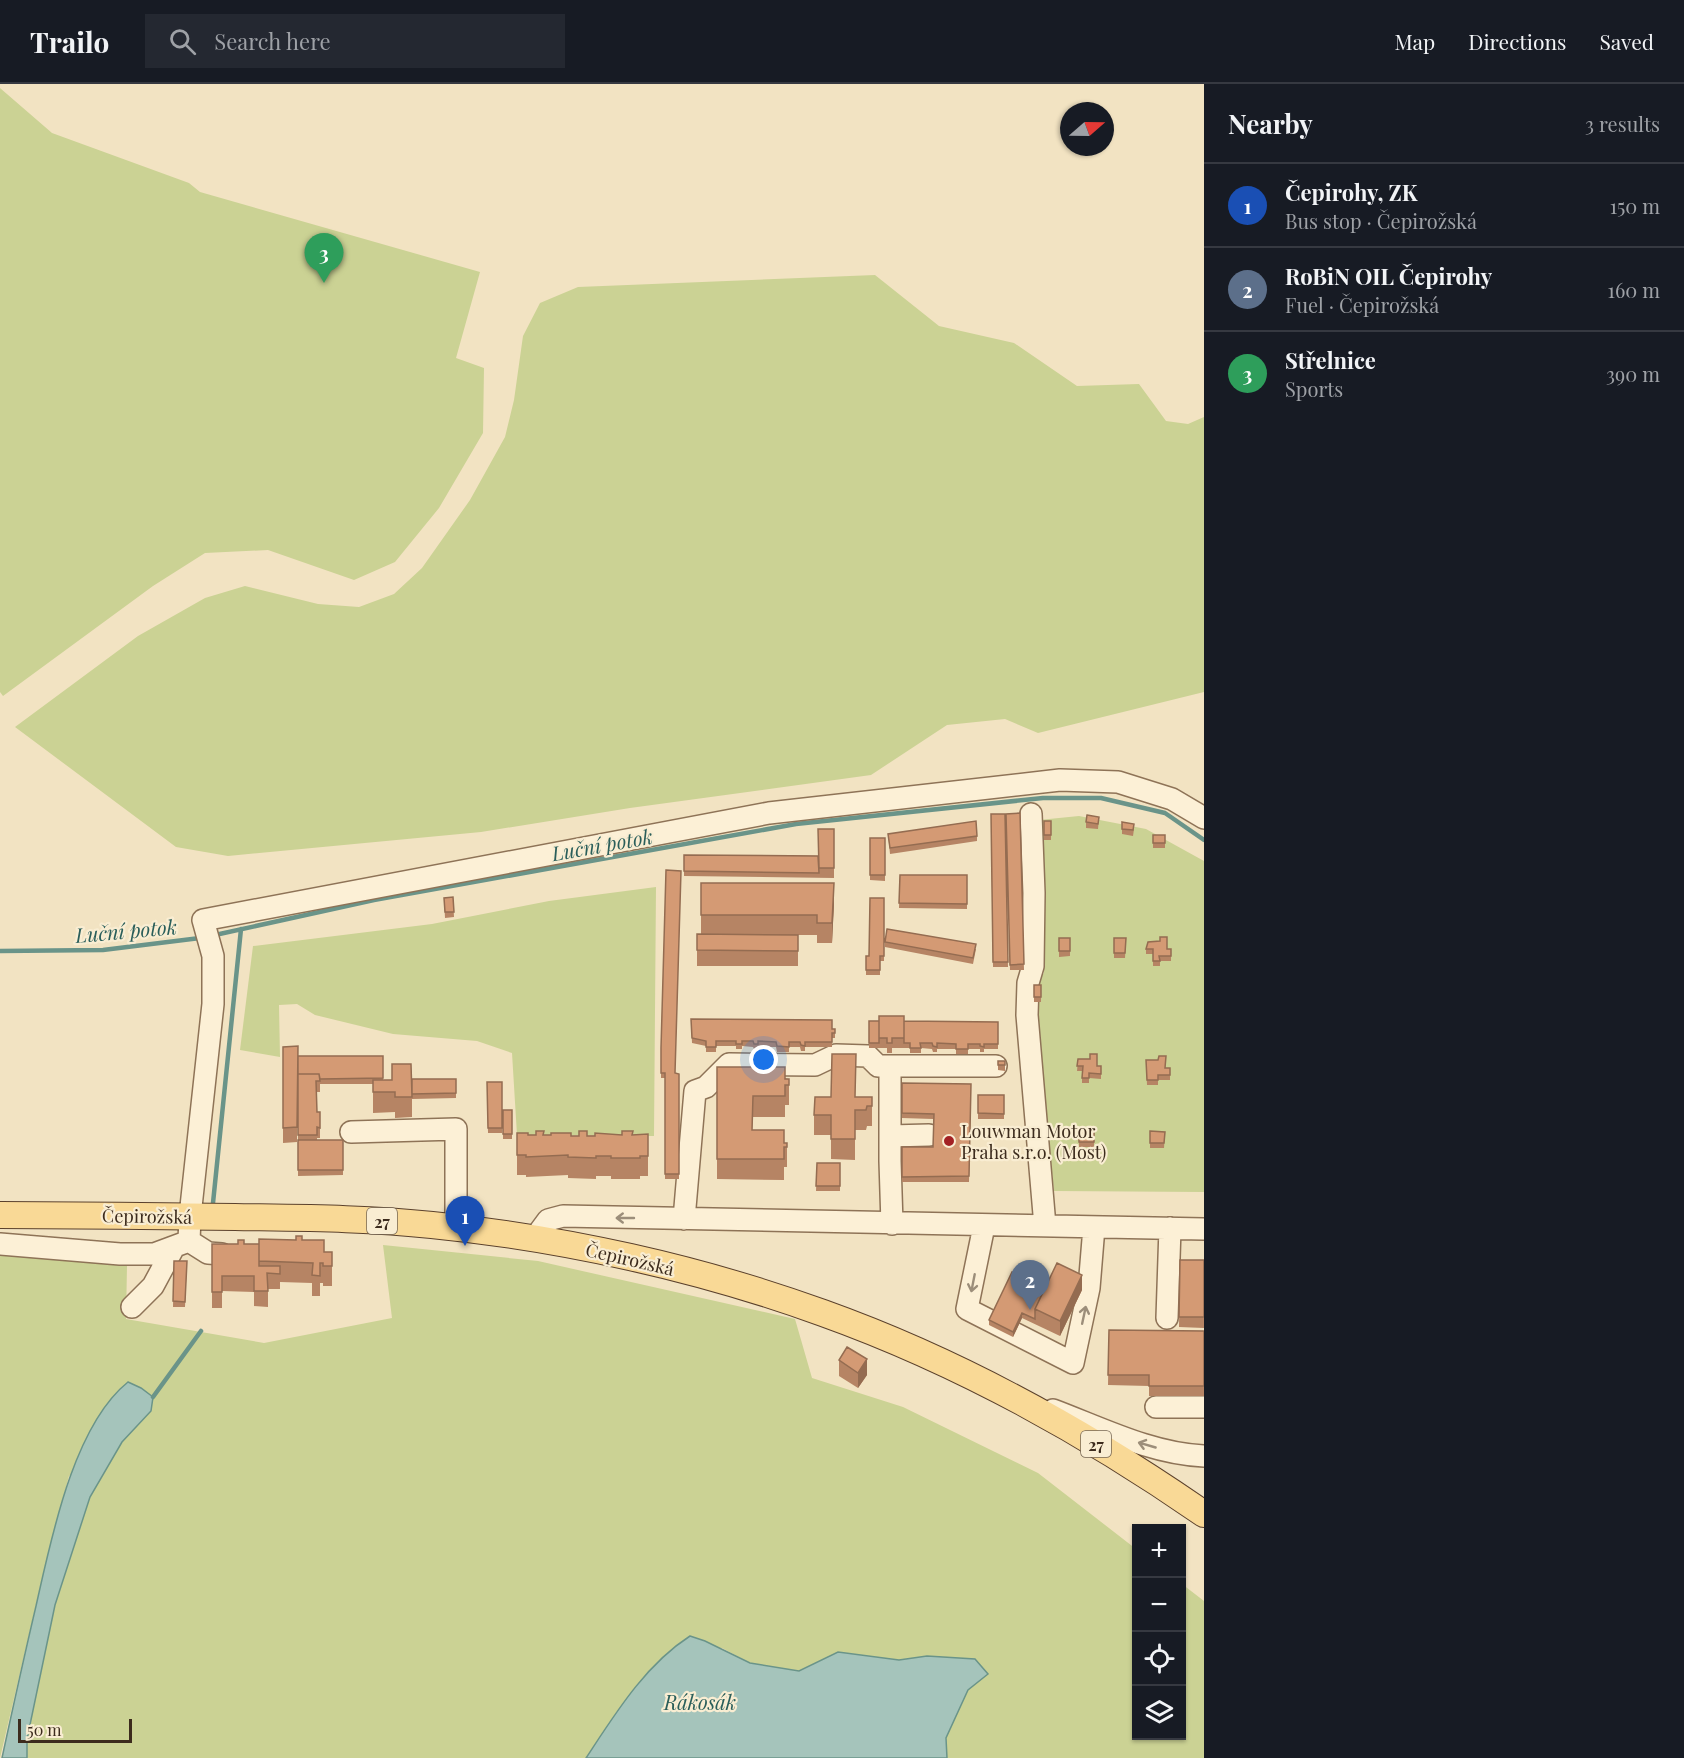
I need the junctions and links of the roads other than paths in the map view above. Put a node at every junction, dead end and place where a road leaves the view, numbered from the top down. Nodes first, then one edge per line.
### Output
1 (1031, 814) dead end
2 (1204, 818) edge
3 (996, 1066) edge
4 (890, 1075) dead end
5 (351, 1132) dead end
6 (929, 1135) dead end
7 (890, 1136) junction
8 (0, 1215) edge
9 (684, 1219) junction
10 (892, 1224) junction
11 (984, 1226) junction
12 (1045, 1226) junction
13 (456, 1227) junction
14 (1094, 1227) junction
15 (1170, 1228) junction
16 (1204, 1229) edge
17 (184, 1235) junction
18 (534, 1239) junction
19 (0, 1244) edge
20 (222, 1254) edge
21 (132, 1307) dead end
22 (1167, 1318) dead end
23 (982, 1382) junction
24 (1156, 1407) dead end
25 (1204, 1407) edge
26 (1204, 1456) edge
27 (1204, 1514) edge

1 - 12 street
2 - 17 street
3 - 9 street
4 - 7 street
5 - 13 street
6 - 7 street
7 - 10 street
8 - 17 main road, Čepirožská / 27
9 - 10 street
9 -> 18 street
10 - 11 street
11 - 12 street
11 -> 14 street
12 - 14 street
13 - 17 main road, Čepirožská / 27
13 - 18 main road, Čepirožská / 27
14 - 15 street
15 - 16 street
15 - 22 street
17 - 19 street
17 - 20 street
17 - 21 street
18 - 23 main road, Čepirožská / 27
26 -> 23 street
23 - 27 main road, Čepirožská / 27
24 - 25 street

